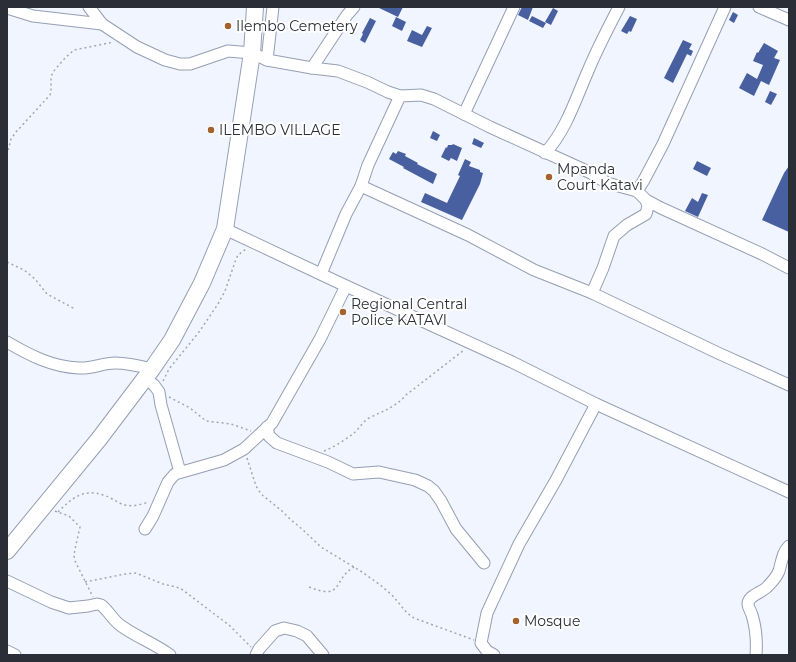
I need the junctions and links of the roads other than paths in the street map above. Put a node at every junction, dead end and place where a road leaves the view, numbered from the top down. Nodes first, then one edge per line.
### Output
1 (89, 7) edge
2 (256, 7) edge
3 (273, 7) edge
4 (354, 7) edge
5 (514, 7) edge
6 (619, 7) edge
7 (725, 7) edge
8 (759, 7) edge
9 (7, 8) edge
10 (789, 20) edge
11 (102, 24) junction
12 (252, 53) junction
13 (267, 60) junction
14 (312, 68) junction
15 (400, 96) junction
16 (464, 114) junction
17 (545, 153) junction
18 (362, 186) junction
19 (637, 191) junction
20 (646, 200) junction
21 (225, 229) junction
22 (789, 268) edge
23 (321, 274) junction
24 (346, 286) junction
25 (592, 293) junction
26 (7, 342) edge
27 (148, 374) junction
28 (789, 385) edge
29 (596, 404) junction
30 (264, 431) junction
31 (180, 472) junction
32 (789, 492) edge
33 (145, 529) dead end
34 (789, 546) edge
35 (7, 551) edge
36 (484, 563) dead end
37 (8, 584) edge
38 (7, 651) edge
39 (487, 651) edge
40 (256, 654) edge
41 (15, 655) edge
42 (170, 655) edge
43 (323, 655) edge
44 (756, 655) edge

1 - 11 street
2 - 12 highway
3 - 13 street
4 - 14 street
5 - 16 street
6 - 17 street
7 - 19 street
8 - 10 street
9 - 11 street
11 - 12 street
12 - 13 street
12 - 21 highway
13 - 14 street
14 - 15 street
15 - 16 street
15 - 18 street
16 - 17 street
17 - 19 street
18 - 23 street
18 - 25 street
19 - 20 street
20 - 22 street
20 - 25 street
21 - 23 street
21 - 27 highway
23 - 24 street
24 - 29 street
24 - 30 street
25 - 28 street
26 - 27 street
27 - 31 street
27 - 35 highway
29 - 32 street
29 - 39 street
30 - 31 street
30 - 36 street
31 - 33 street
34 - 44 street
37 - 42 street
38 - 41 street
40 - 43 street

